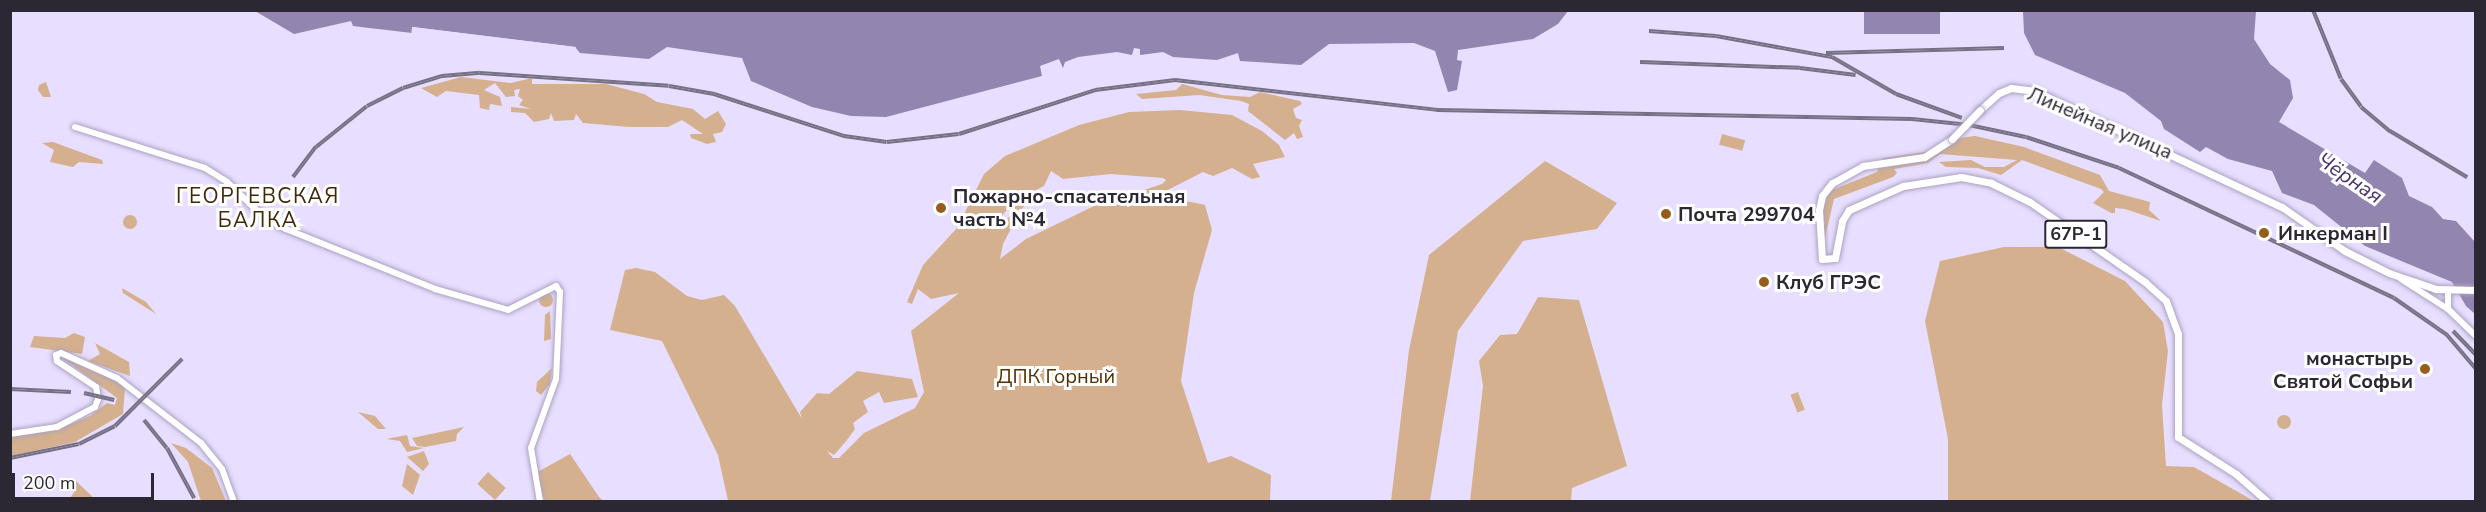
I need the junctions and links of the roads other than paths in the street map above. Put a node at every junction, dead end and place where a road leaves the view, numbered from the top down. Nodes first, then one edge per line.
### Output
1 (75, 127) dead end
2 (2390, 273) junction
3 (2475, 290) edge
4 (2452, 291) junction
5 (2448, 309) junction
6 (2475, 336) edge
7 (10, 434) edge
8 (234, 501) edge
9 (540, 501) edge
10 (2268, 501) edge

1 - 9 street
2 - 4 main road, Линейная улица / 67Р-1
2 - 5 street
2 - 10 main road, Линейная улица / 67Р-1, bridge
3 - 4 main road, 67Р-1
4 - 5 street
5 - 6 street
7 - 8 street

